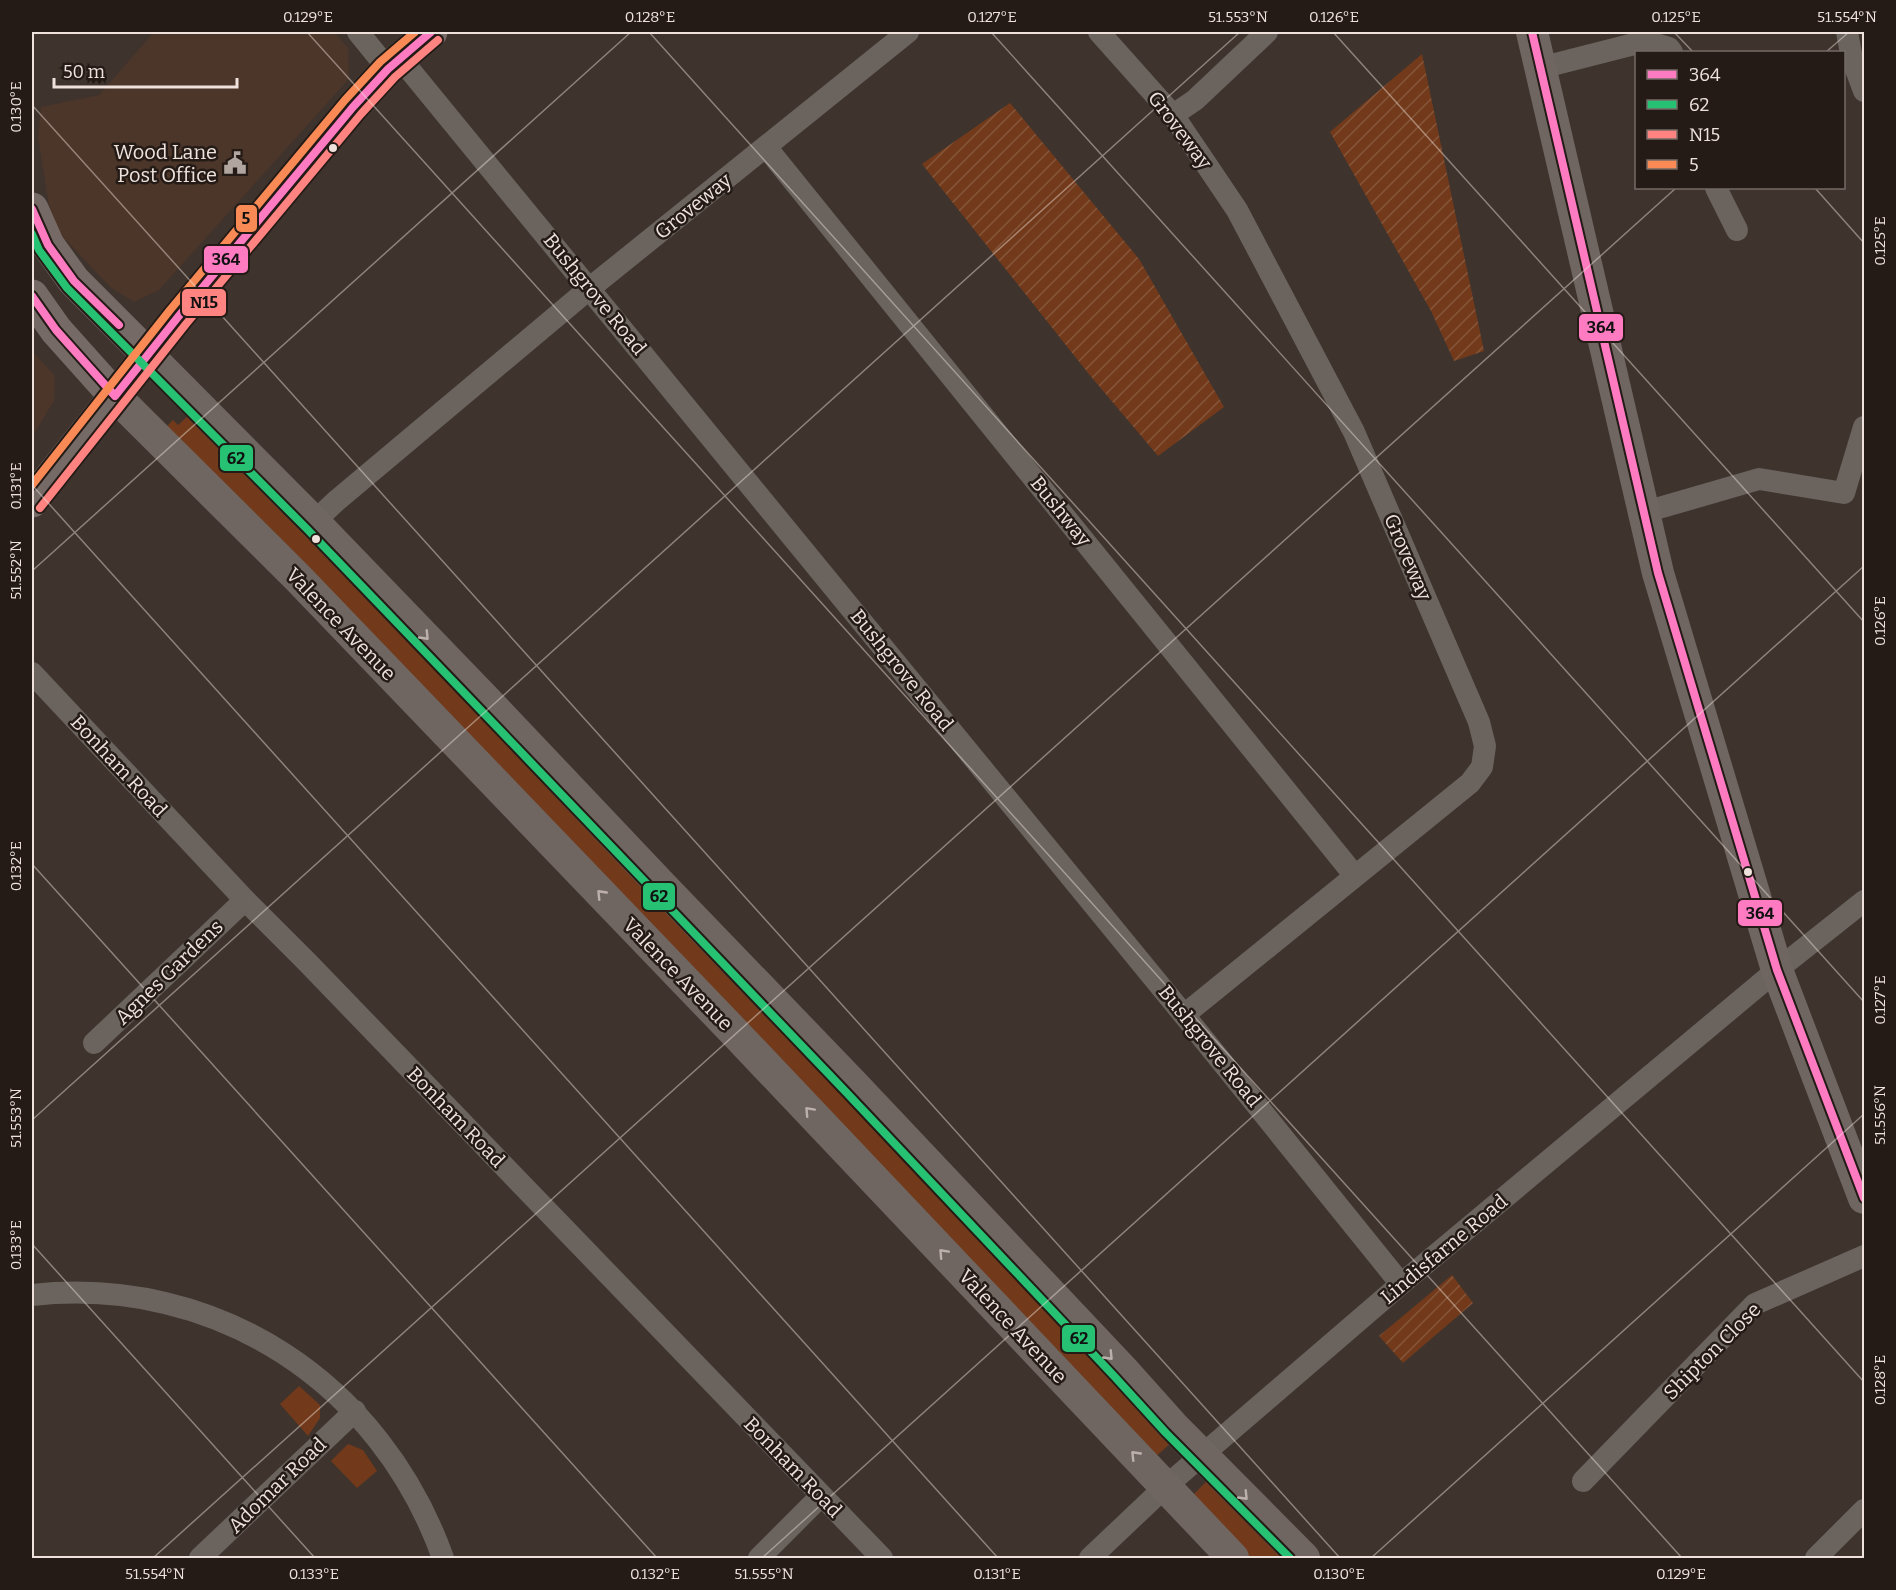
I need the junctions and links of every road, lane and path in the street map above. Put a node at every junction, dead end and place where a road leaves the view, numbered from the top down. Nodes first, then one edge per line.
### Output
1 (358, 32) edge
2 (431, 32) edge
3 (908, 32) edge
4 (1099, 32) edge
5 (1267, 32) edge
6 (1532, 32) edge
7 (1847, 32) edge
8 (1671, 51) edge
9 (394, 64) junction
10 (1540, 68) junction
11 (1864, 91) edge
12 (1173, 116) junction
13 (766, 147) junction
14 (1716, 189) edge
15 (32, 209) edge
16 (1737, 230) dead end
17 (590, 288) junction
18 (32, 296) edge
19 (148, 355) junction
20 (116, 396) junction
21 (1864, 427) edge
22 (32, 501) edge
23 (1645, 512) junction
24 (314, 522) junction
25 (32, 674) edge
26 (1355, 876) junction
27 (245, 900) junction
28 (1864, 901) edge
29 (1777, 970) junction
30 (1184, 1015) junction
31 (94, 1044) dead end
32 (1864, 1198) edge
33 (1864, 1256) edge
34 (1401, 1284) junction
35 (32, 1295) edge
36 (355, 1412) junction
37 (1204, 1455) junction
38 (1583, 1481) dead end
39 (1165, 1487) junction
40 (821, 1496) junction
41 (1864, 1510) edge
42 (200, 1558) edge
43 (443, 1558) edge
44 (759, 1558) edge
45 (882, 1558) edge
46 (1090, 1558) edge
47 (1233, 1558) edge
48 (1304, 1558) edge
49 (1816, 1558) edge

1 - 9 street, Bushgrove Road
2 - 9 main road
3 - 13 street, Groveway
4 - 12 street, Groveway
5 - 12 street
6 - 10 street
7 - 11 street
8 - 10 street
9 - 17 street, Bushgrove Road
9 - 19 main road
10 - 23 street
12 - 26 street, Groveway
13 - 17 street, Groveway
13 - 26 street, Bushway
14 - 16 street
15 - 19 main road
17 - 24 street, Groveway
17 - 30 street, Bushgrove Road
18 - 20 main road
19 - 20 main road
19 - 24 street
20 - 22 main road
39 -> 20 street, Valence Avenue
21 - 23 street
23 - 29 street
24 -> 37 street
25 - 27 street, Bonham Road
26 - 30 street, Groveway
27 - 31 street, Agnes Gardens
27 - 40 street, Bonham Road
28 - 29 street, Lindisfarne Road
29 - 32 street
29 - 34 street, Lindisfarne Road
30 - 34 street, Bushgrove Road
33 - 38 street, Shipton Close
34 - 37 street, Lindisfarne Road
35 - 36 street
36 - 42 street, Adomar Road
36 - 43 street
37 - 39 street, Lindisfarne Road
37 -> 48 street
39 - 46 street, Lindisfarne Road
39 - 47 street, Valence Avenue
40 - 44 street
40 - 45 street, Bonham Road
41 - 49 street

